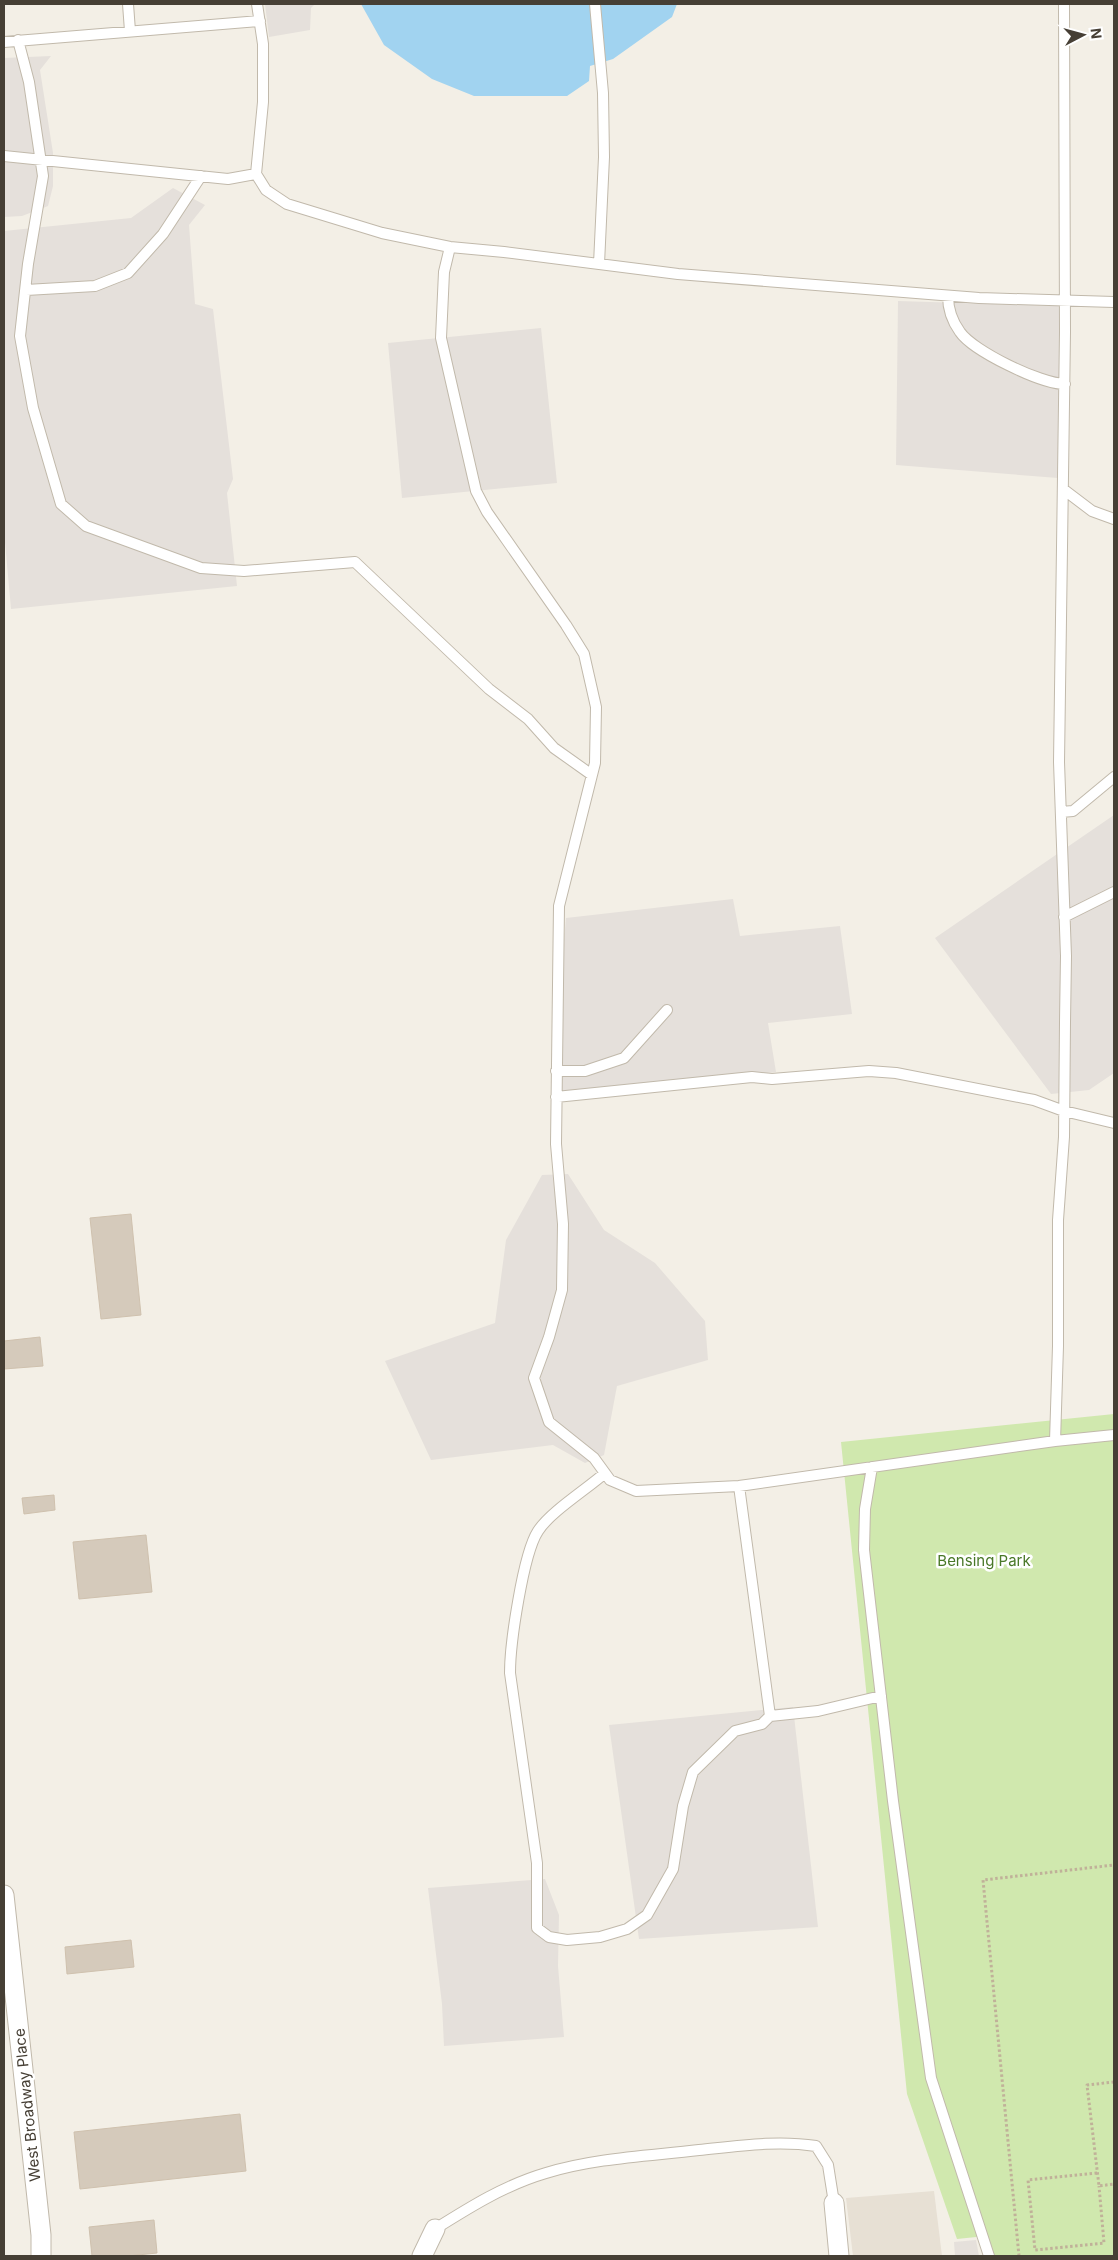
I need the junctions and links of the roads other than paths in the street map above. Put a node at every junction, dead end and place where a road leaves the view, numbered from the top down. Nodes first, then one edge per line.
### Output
1 (128, 4) edge
2 (257, 4) edge
3 (595, 4) edge
4 (1064, 4) edge
5 (260, 21) junction
6 (130, 31) junction
7 (18, 40) junction
8 (4, 42) edge
9 (4, 156) edge
10 (40, 160) junction
11 (256, 174) junction
12 (201, 176) junction
13 (450, 247) junction
14 (599, 264) junction
15 (26, 290) junction
16 (948, 296) junction
17 (1065, 301) junction
18 (1114, 302) edge
19 (1065, 384) junction
20 (1063, 489) junction
21 (1114, 519) edge
22 (592, 775) junction
23 (1114, 777) edge
24 (1061, 812) junction
25 (1114, 892) edge
26 (1064, 917) junction
27 (667, 1010) dead end
28 (556, 1071) junction
29 (556, 1097) junction
30 (1064, 1111) junction
31 (1114, 1123) edge
32 (1114, 1435) edge
33 (1055, 1441) junction
34 (872, 1467) junction
35 (605, 1473) junction
36 (739, 1486) junction
37 (881, 1696) junction
38 (770, 1716) junction
39 (4, 1895) edge
40 (834, 2203) joint
41 (434, 2229) joint
42 (40, 2256) edge
43 (422, 2256) edge
44 (839, 2256) edge
45 (989, 2256) edge

1 - 6 lane
2 - 5 lane
3 - 14 lane
4 - 17 lane
5 - 6 lane
5 - 11 lane
6 - 7 lane
7 - 8 lane
7 - 10 lane
9 - 10 lane
10 - 12 lane
10 - 15 lane
11 - 12 lane
11 - 13 lane
12 - 15 lane
13 - 14 lane
13 - 22 lane
14 - 16 lane
15 - 22 lane
16 - 17 lane
16 - 19 lane
17 - 18 lane
17 - 19 lane
19 - 20 lane
20 - 21 lane
20 - 24 lane
22 - 28 lane
23 - 24 lane
24 - 26 lane
25 - 26 lane
26 - 30 lane
27 - 28 lane
28 - 29 lane
29 - 30 lane
29 - 35 lane
30 - 31 lane
30 - 33 lane
32 - 33 lane
33 - 34 lane
34 - 36 lane
34 - 37 lane
35 - 36 lane
35 - 38 lane
36 - 38 lane
37 - 38 lane
37 - 45 lane
39 - 42 street, West Broadway Place
40 - 41 lane
40 - 44 street
41 - 43 street

